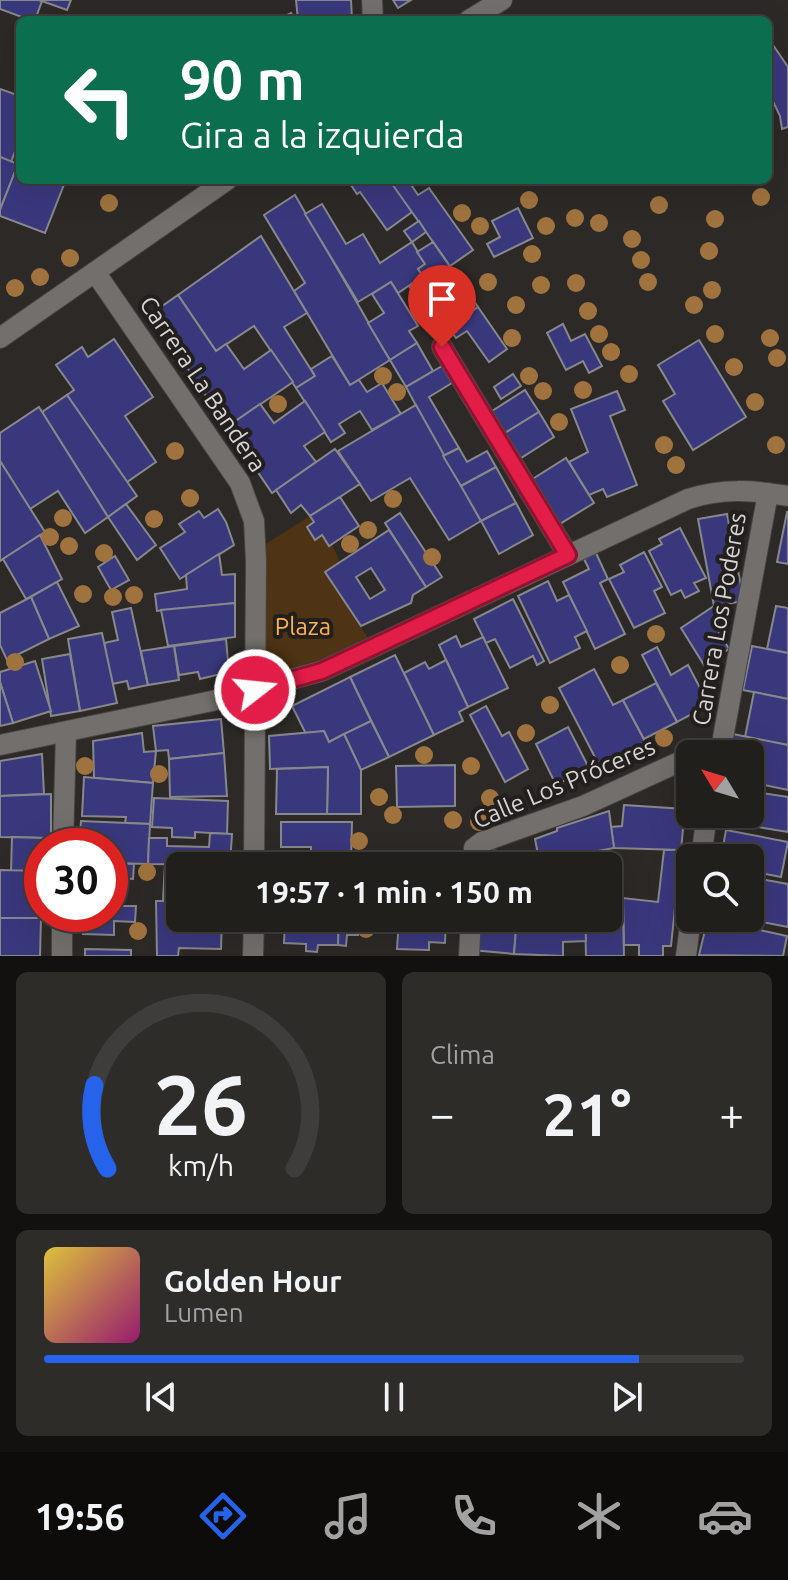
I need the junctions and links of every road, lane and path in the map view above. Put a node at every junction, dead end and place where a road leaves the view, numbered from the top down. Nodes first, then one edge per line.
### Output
1 (502, 0) edge
2 (476, 16) edge
3 (221, 184) edge
4 (95, 272) junction
5 (0, 338) edge
6 (442, 347) dead end
7 (778, 494) edge
8 (568, 555) junction
9 (255, 690) junction
10 (66, 732) junction
11 (723, 740) edge
12 (0, 745) edge
13 (676, 763) edge
14 (63, 828) edge
15 (254, 852) edge
16 (474, 852) edge
17 (62, 932) edge
18 (254, 932) edge
19 (470, 932) edge
20 (689, 932) edge
21 (62, 956) edge
22 (253, 956) edge
23 (469, 956) edge
24 (686, 956) edge

1 - 2 street
3 - 4 street
4 - 5 street
4 - 9 street, Carrera La Bandera
6 - 8 street
7 - 8 street
7 - 11 street, Carrera Los Poderes
8 - 9 street
9 - 10 street
9 - 15 street, Carrera La Bandera
10 - 12 street
10 - 14 street
13 - 16 street, Calle Los Próceres
17 - 21 street
18 - 22 street
19 - 23 street
20 - 24 street

